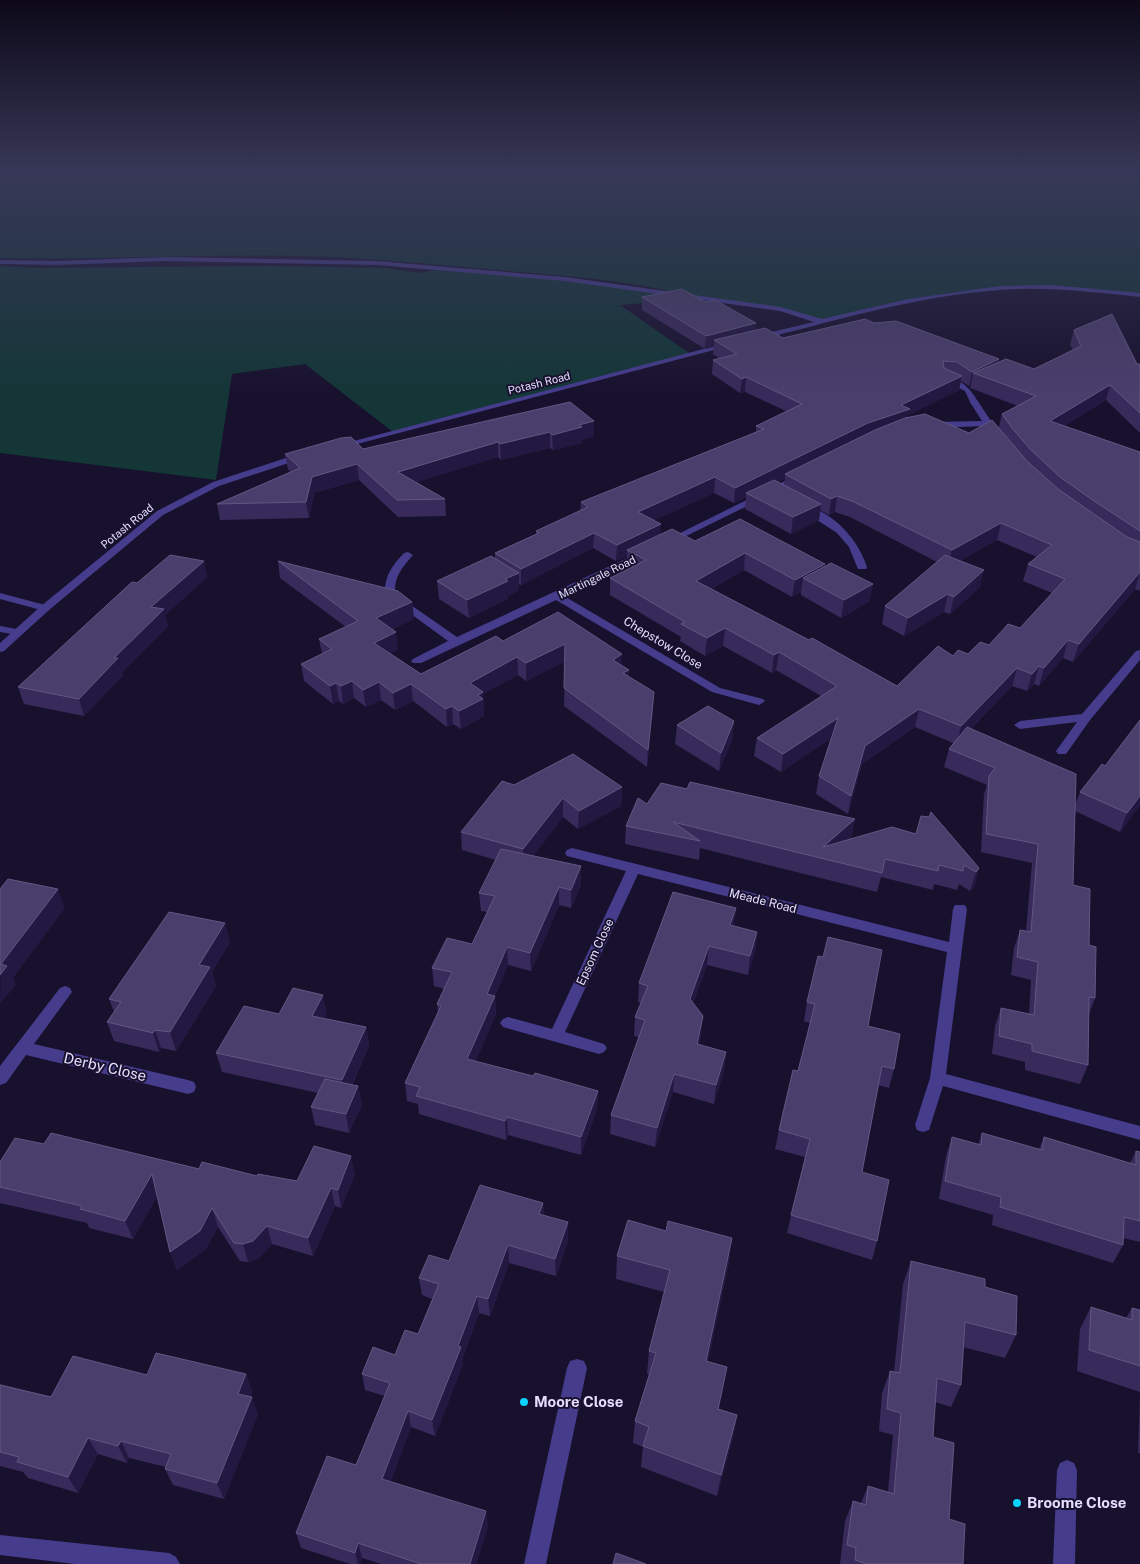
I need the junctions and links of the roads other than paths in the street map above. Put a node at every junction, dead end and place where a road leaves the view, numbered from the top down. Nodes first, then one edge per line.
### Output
1 (0, 262) edge
2 (1140, 295) edge
3 (823, 322) junction
4 (945, 378) edge
5 (988, 423) junction
6 (920, 425) edge
7 (998, 437) edge
8 (326, 449) edge
9 (306, 454) edge
10 (807, 473) edge
11 (772, 490) junction
12 (408, 555) dead end
13 (862, 567) dead end
14 (0, 596) edge
15 (558, 596) junction
16 (45, 608) junction
17 (0, 629) edge
18 (18, 632) junction
19 (455, 641) junction
20 (0, 649) edge
21 (1140, 653) edge
22 (417, 661) dead end
23 (759, 701) dead end
24 (1086, 717) junction
25 (1020, 725) dead end
26 (1062, 751) dead end
27 (572, 853) dead end
28 (634, 868) junction
29 (960, 909) dead end
30 (955, 949) junction
31 (65, 992) dead end
32 (508, 1023) dead end
33 (556, 1036) junction
34 (23, 1048) junction
35 (599, 1048) dead end
36 (0, 1078) edge
37 (938, 1078) junction
38 (188, 1086) dead end
39 (924, 1125) dead end
40 (1140, 1133) edge
41 (577, 1368) dead end
42 (1067, 1470) dead end
43 (0, 1545) edge
44 (169, 1564) edge
45 (535, 1564) edge
46 (1064, 1564) edge

1 - 3 street
2 - 3 street, Potash Road
3 - 8 street, Potash Road
4 - 5 street
5 - 6 street
5 - 7 street
9 - 16 street, Potash Road
10 - 11 street, Martingale Road
11 - 13 street
11 - 15 street, Martingale Road
12 - 19 street
14 - 16 street
15 - 19 street, Martingale Road
15 - 23 street, Chepstow Close
16 - 18 street, Potash Road
17 - 18 street
18 - 20 street, Potash Road
19 - 22 street, Martingale Road
21 - 24 street
24 - 25 street
24 - 26 street
27 - 28 street, Meade Road
28 - 30 street, Meade Road
28 - 33 street, Epsom Close
29 - 30 street
30 - 37 street
31 - 34 street
32 - 33 street
33 - 35 street
34 - 36 street
34 - 38 street, Derby Close
37 - 39 street
37 - 40 street
41 - 45 street
42 - 46 street
43 - 44 street

